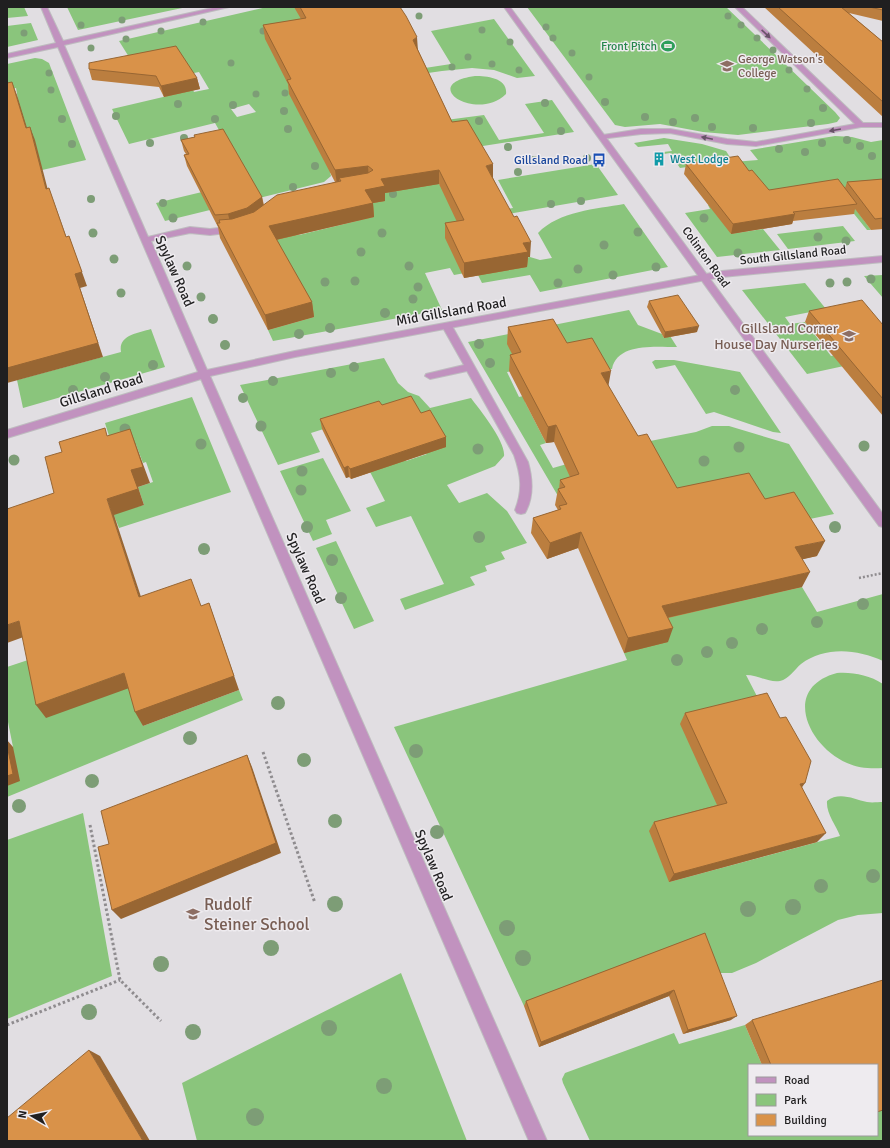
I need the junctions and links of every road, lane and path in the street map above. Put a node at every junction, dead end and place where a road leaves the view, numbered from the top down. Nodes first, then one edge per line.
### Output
1 (44, 7) edge
2 (226, 7) edge
3 (507, 7) edge
4 (738, 7) edge
5 (61, 44) junction
6 (7, 56) edge
7 (861, 125) junction
8 (883, 125) edge
9 (603, 137) junction
10 (243, 227) edge
11 (145, 240) junction
12 (883, 258) edge
13 (705, 278) junction
14 (447, 326) junction
15 (470, 367) junction
16 (204, 374) junction
17 (430, 376) dead end
18 (7, 434) edge
19 (520, 510) dead end
20 (883, 523) edge
21 (883, 573) edge
22 (859, 578) dead end
23 (263, 752) dead end
24 (90, 825) dead end
25 (315, 903) dead end
26 (120, 980) junction
27 (160, 1021) dead end
28 (7, 1025) edge
29 (538, 1141) edge

1 - 5 street, Spylaw Road
2 - 5 street
3 - 9 street, Colinton Road
4 -> 7 street
5 - 6 street
5 - 11 street, Spylaw Road
7 - 8 street
7 -> 9 street
9 - 13 street, Colinton Road
10 - 11 street
11 - 16 street, Spylaw Road
12 - 13 street, South Gillsland Road
13 - 14 street, Mid Gillsland Road
13 - 20 street, Colinton Road
14 - 15 street
14 - 16 street, Mid Gillsland Road
15 - 17 street
15 - 19 street
16 - 18 street, Gillsland Road
16 - 29 street, Spylaw Road
21 - 22 path
23 - 25 path
24 - 26 path
26 - 27 path
26 - 28 path

